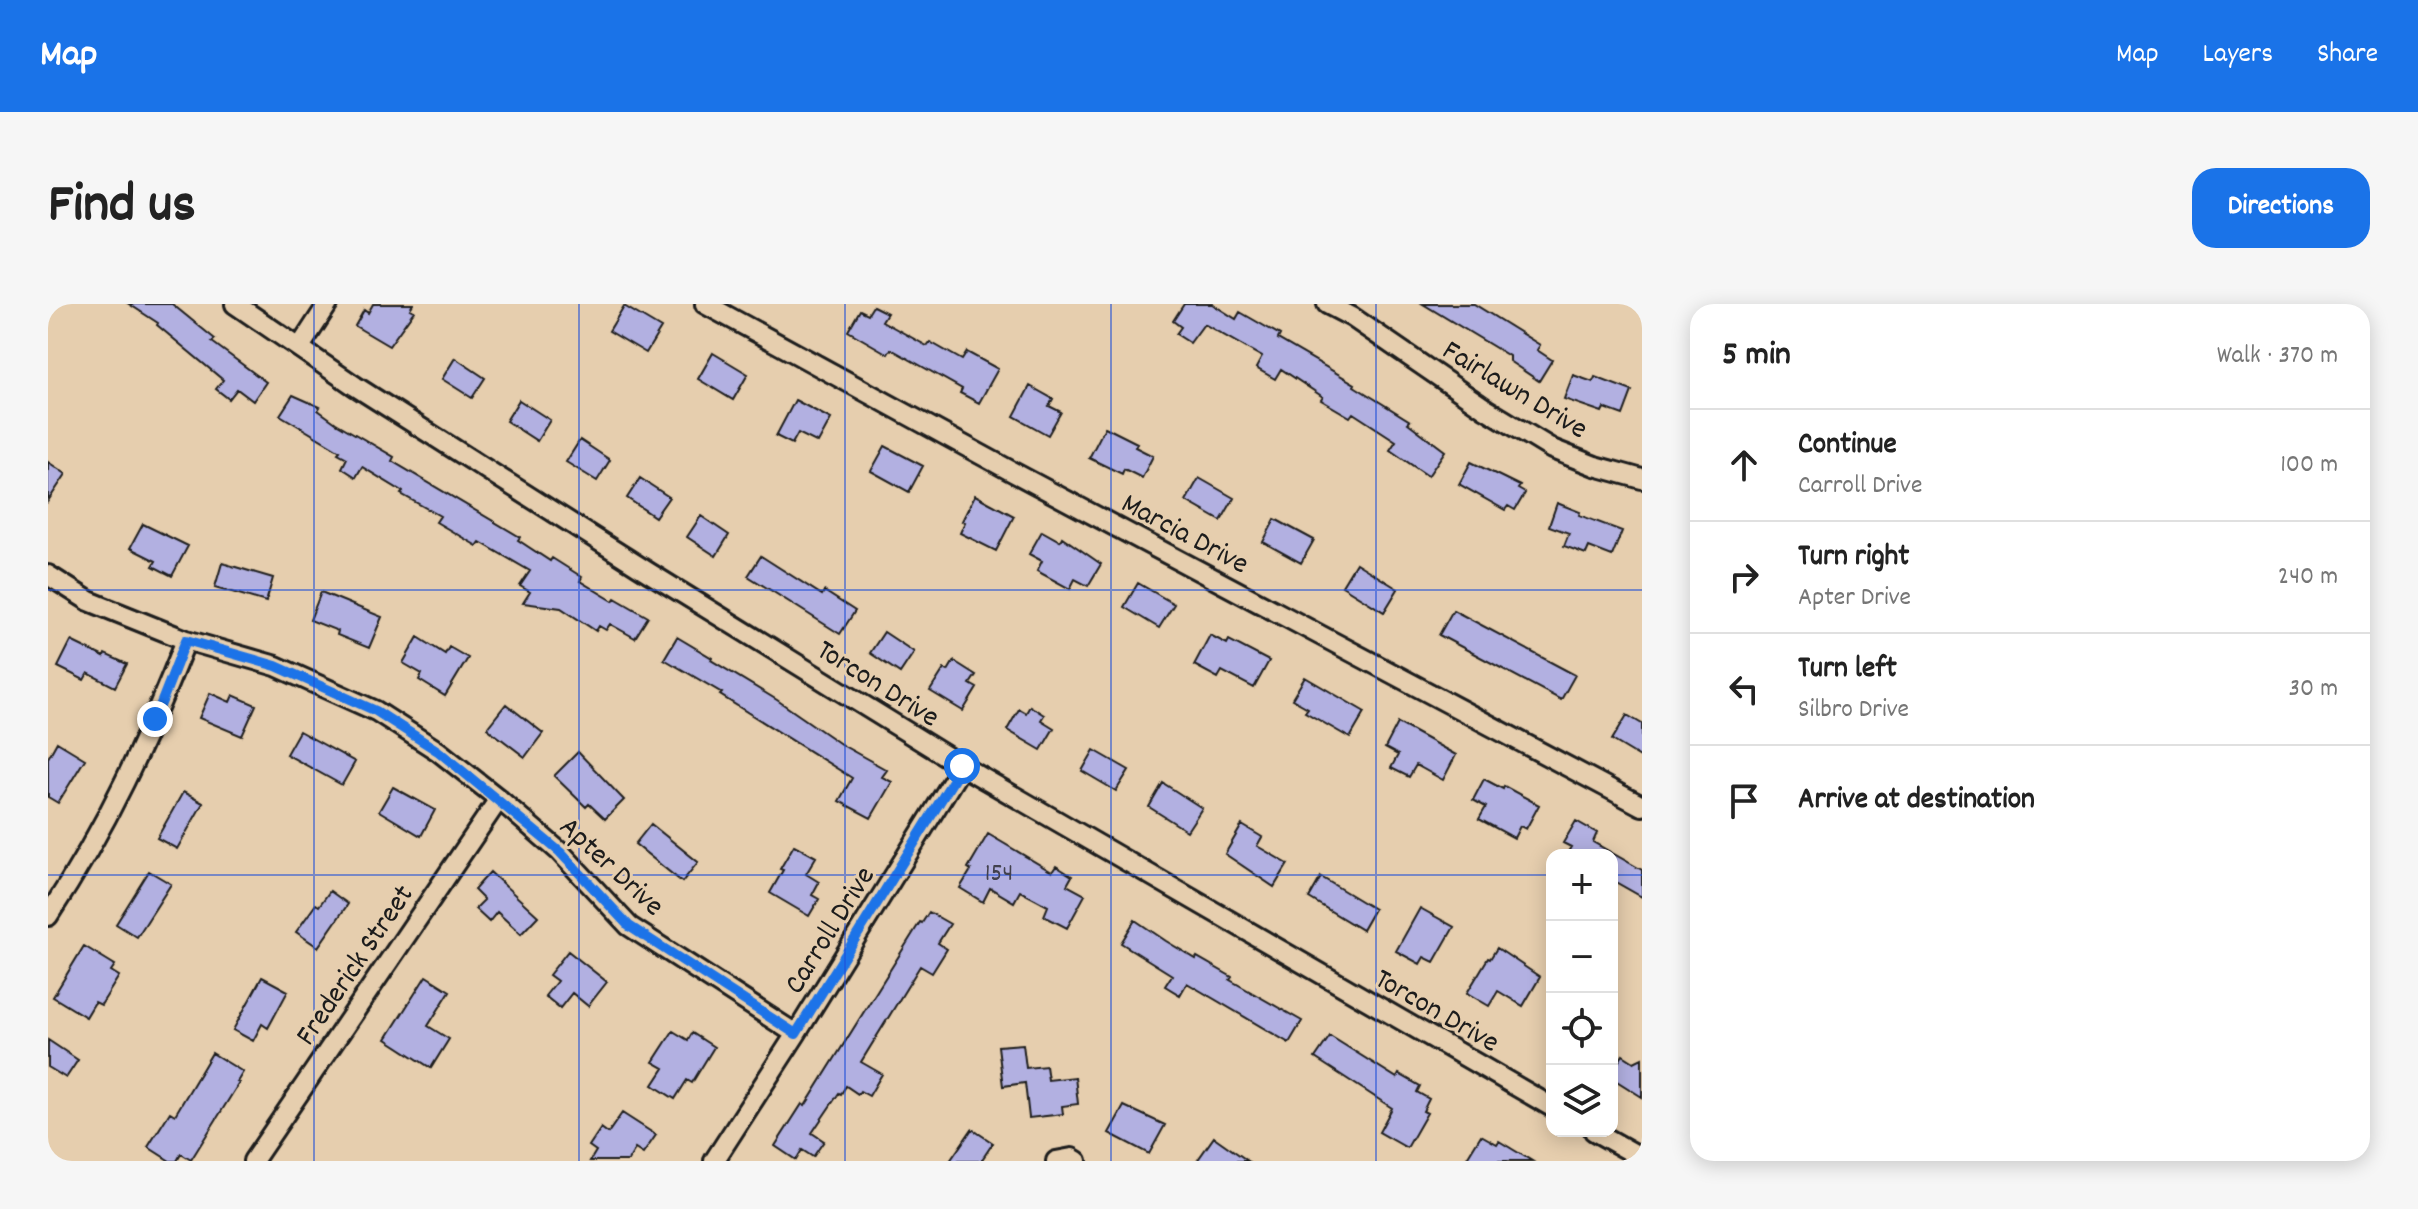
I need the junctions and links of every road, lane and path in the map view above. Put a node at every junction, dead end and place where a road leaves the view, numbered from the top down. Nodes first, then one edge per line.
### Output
1 (235, 304) edge
2 (328, 304) edge
3 (705, 304) edge
4 (1327, 304) edge
5 (300, 347) junction
6 (1642, 479) edge
7 (48, 575) edge
8 (186, 640) junction
9 (962, 766) junction
10 (499, 799) junction
11 (1642, 806) edge
12 (48, 916) edge
13 (796, 1034) junction
14 (1546, 1104) edge
15 (1605, 1137) edge
16 (1642, 1158) edge
17 (253, 1161) edge
18 (714, 1161) edge
19 (1056, 1161) edge
20 (1077, 1161) edge

1 - 5 street, Torcon Drive
2 - 5 street
3 - 11 street, Marcia Drive
4 - 6 street, Fairlawn Drive
5 - 9 street, Torcon Drive
7 - 8 street, Apter Drive
8 - 10 street, Apter Drive
8 - 12 street
9 - 13 street, Carroll Drive
9 - 14 street, Torcon Drive
10 - 13 street, Apter Drive
10 - 17 street, Frederick Street
13 - 18 street, Carroll Drive
15 - 16 street
19 - 20 street

